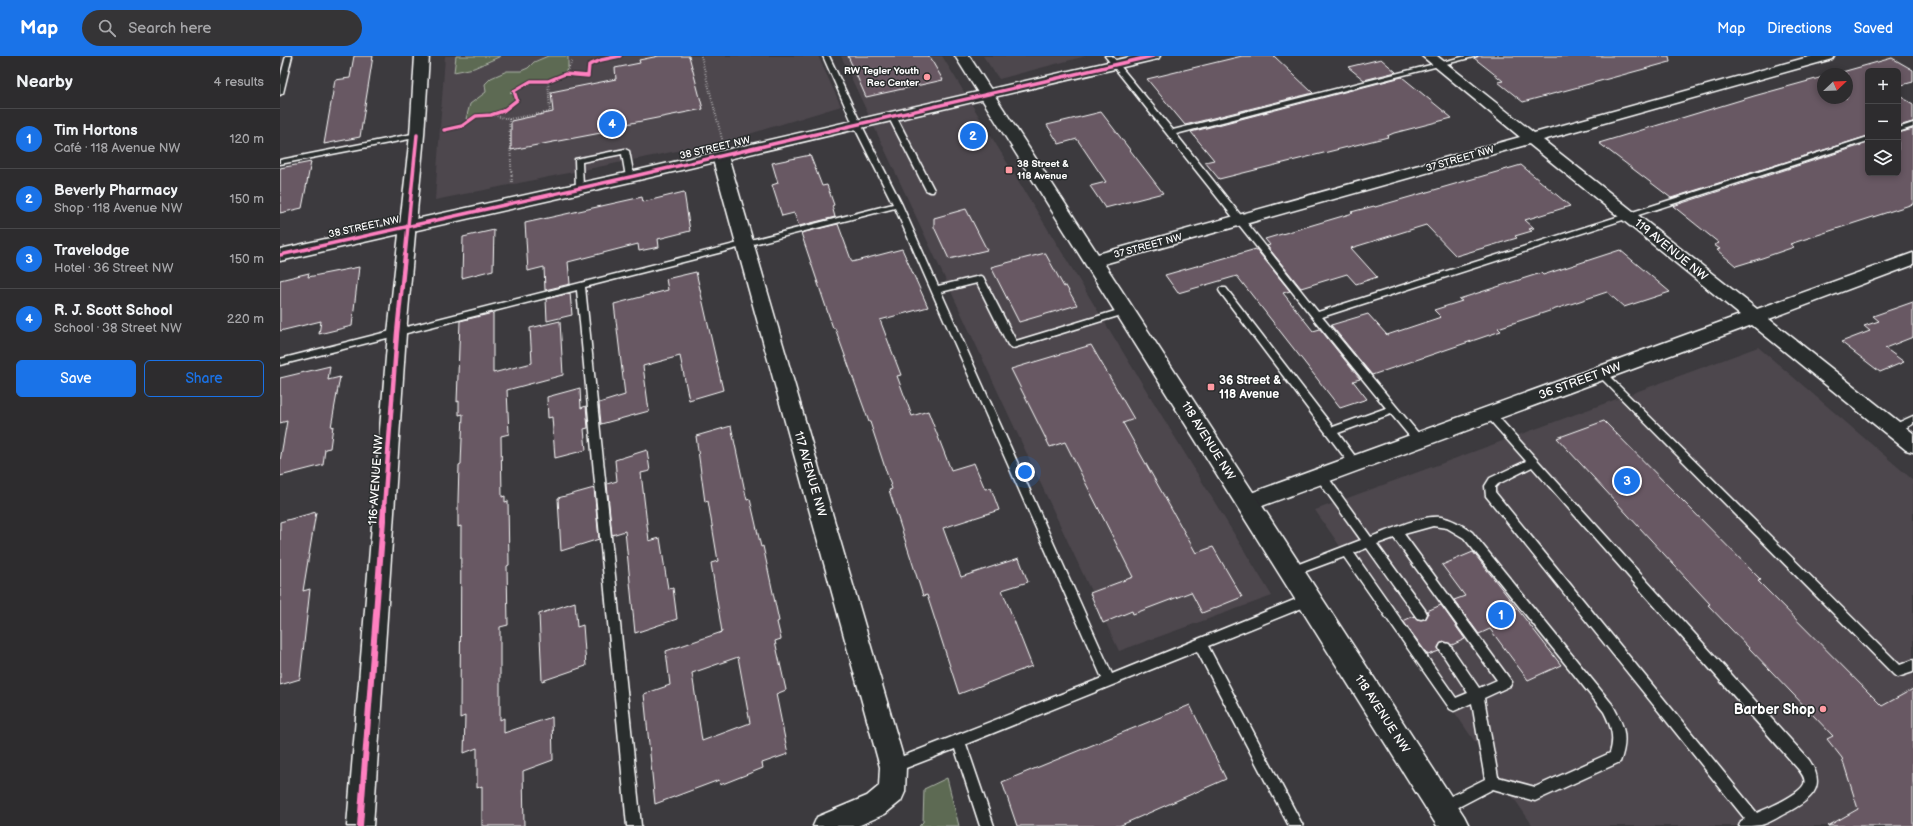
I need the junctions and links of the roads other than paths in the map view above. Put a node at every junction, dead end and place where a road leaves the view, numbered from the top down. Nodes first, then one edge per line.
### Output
1 (288, 56) edge
2 (422, 56) edge
3 (826, 56) edge
4 (962, 56) edge
5 (1153, 56) edge
6 (1474, 56) edge
7 (1827, 56) edge
8 (1111, 60) edge
9 (1434, 60) edge
10 (986, 93) junction
11 (280, 94) edge
12 (892, 116) junction
13 (857, 124) junction
14 (1913, 125) edge
15 (1901, 129) edge
16 (1171, 133) junction
17 (417, 135) junction
18 (1532, 139) junction
19 (1865, 140) edge
20 (720, 156) junction
21 (280, 162) edge
22 (630, 176) junction
23 (579, 188) junction
24 (930, 190) dead end
25 (898, 205) junction
26 (1628, 216) junction
27 (1240, 220) junction
28 (408, 226) junction
29 (745, 244) junction
30 (280, 255) edge
31 (1913, 259) edge
32 (1093, 261) junction
33 (582, 286) junction
34 (936, 290) junction
35 (1223, 290) dead end
36 (1125, 311) junction
37 (1316, 316) junction
38 (1755, 317) junction
39 (397, 333) junction
40 (280, 362) edge
41 (1601, 373) junction
42 (1393, 409) junction
43 (1490, 414) junction
44 (1913, 420) edge
45 (1894, 428) junction
46 (1331, 432) junction
47 (1419, 440) junction
48 (1913, 444) edge
49 (1533, 462) junction
50 (1355, 464) junction
51 (1321, 476) junction
52 (1247, 503) junction
53 (1396, 532) junction
54 (1368, 542) junction
55 (1346, 551) junction
56 (1290, 572) junction
57 (1308, 600) junction
58 (1421, 614) dead end
59 (1200, 644) junction
60 (1445, 648) dead end
61 (1913, 666) edge
62 (1110, 681) junction
63 (1477, 695) junction
64 (959, 741) junction
65 (892, 780) junction
66 (1492, 782) junction
67 (1442, 808) junction
68 (1751, 823) edge
69 (360, 826) edge
70 (634, 826) edge
71 (826, 826) edge
72 (987, 826) edge
73 (1296, 826) edge
74 (1454, 826) edge

1 - 11 lane
2 - 17 street, 116 AVENUE NW
3 - 13 lane
4 - 10 main road, 118 AVENUE NW
5 - 8 main road, 38 STREET NW
6 - 9 lane
7 - 18 street, 37 STREET NW
8 - 10 main road, 38 STREET NW
8 - 16 lane
9 - 16 lane
9 - 18 street, 119 AVENUE NW
10 - 12 main road, 38 STREET NW
10 - 32 main road, 118 AVENUE NW
12 - 13 main road, 38 STREET NW
12 - 24 lane
13 - 20 main road, 38 STREET NW
13 - 25 lane
14 - 15 lane
16 - 27 lane
17 - 21 lane
17 - 28 street, 116 AVENUE NW
18 - 26 street, 119 AVENUE NW
18 - 27 street, 37 STREET NW
19 - 26 lane
20 - 22 main road, 38 STREET NW
20 - 29 street, 117 AVENUE NW
22 - 23 main road, 38 STREET NW
22 - 23 lane
23 - 28 main road, 38 STREET NW
25 - 29 lane
25 - 34 lane
26 - 37 lane
26 - 38 street, 119 AVENUE NW
27 - 32 street, 37 STREET NW
27 - 37 lane
28 - 30 main road, 38 STREET NW
28 - 39 street, 116 AVENUE NW
29 - 33 lane
29 - 65 street, 117 AVENUE NW
31 - 38 street, 36 STREET NW
32 - 36 main road, 118 AVENUE NW
33 - 39 lane
33 - 70 lane
34 - 36 lane
34 - 62 lane
35 - 46 lane
36 - 52 main road, 118 AVENUE NW
37 - 42 lane
38 - 41 street, 36 STREET NW
38 - 45 street, 119 AVENUE NW
39 - 40 lane
39 - 69 street, 116 AVENUE NW
41 - 43 street, 36 STREET NW
41 - 61 lane
42 - 46 lane
42 - 47 lane
43 - 47 street, 36 STREET NW
43 - 49 lane
44 - 45 lane
45 - 48 street, 119 AVENUE NW
46 - 50 lane
47 - 50 street, 36 STREET NW
49 - 68 lane
49 - 68 lane
50 - 51 street, 36 STREET NW
51 - 52 street, 36 STREET NW
51 - 54 lane
52 - 56 main road, 118 AVENUE NW
53 - 54 lane
53 - 63 lane
53 - 66 lane
54 - 55 lane
54 - 58 lane
55 - 56 lane
55 - 63 lane
56 - 57 main road, 118 AVENUE NW
57 - 59 lane
57 - 67 main road, 118 AVENUE NW
59 - 62 lane
59 - 73 lane
60 - 63 lane
62 - 64 lane
63 - 66 lane
64 - 65 lane
64 - 72 lane
65 - 71 street
66 - 67 lane
67 - 74 main road, 118 AVENUE NW

